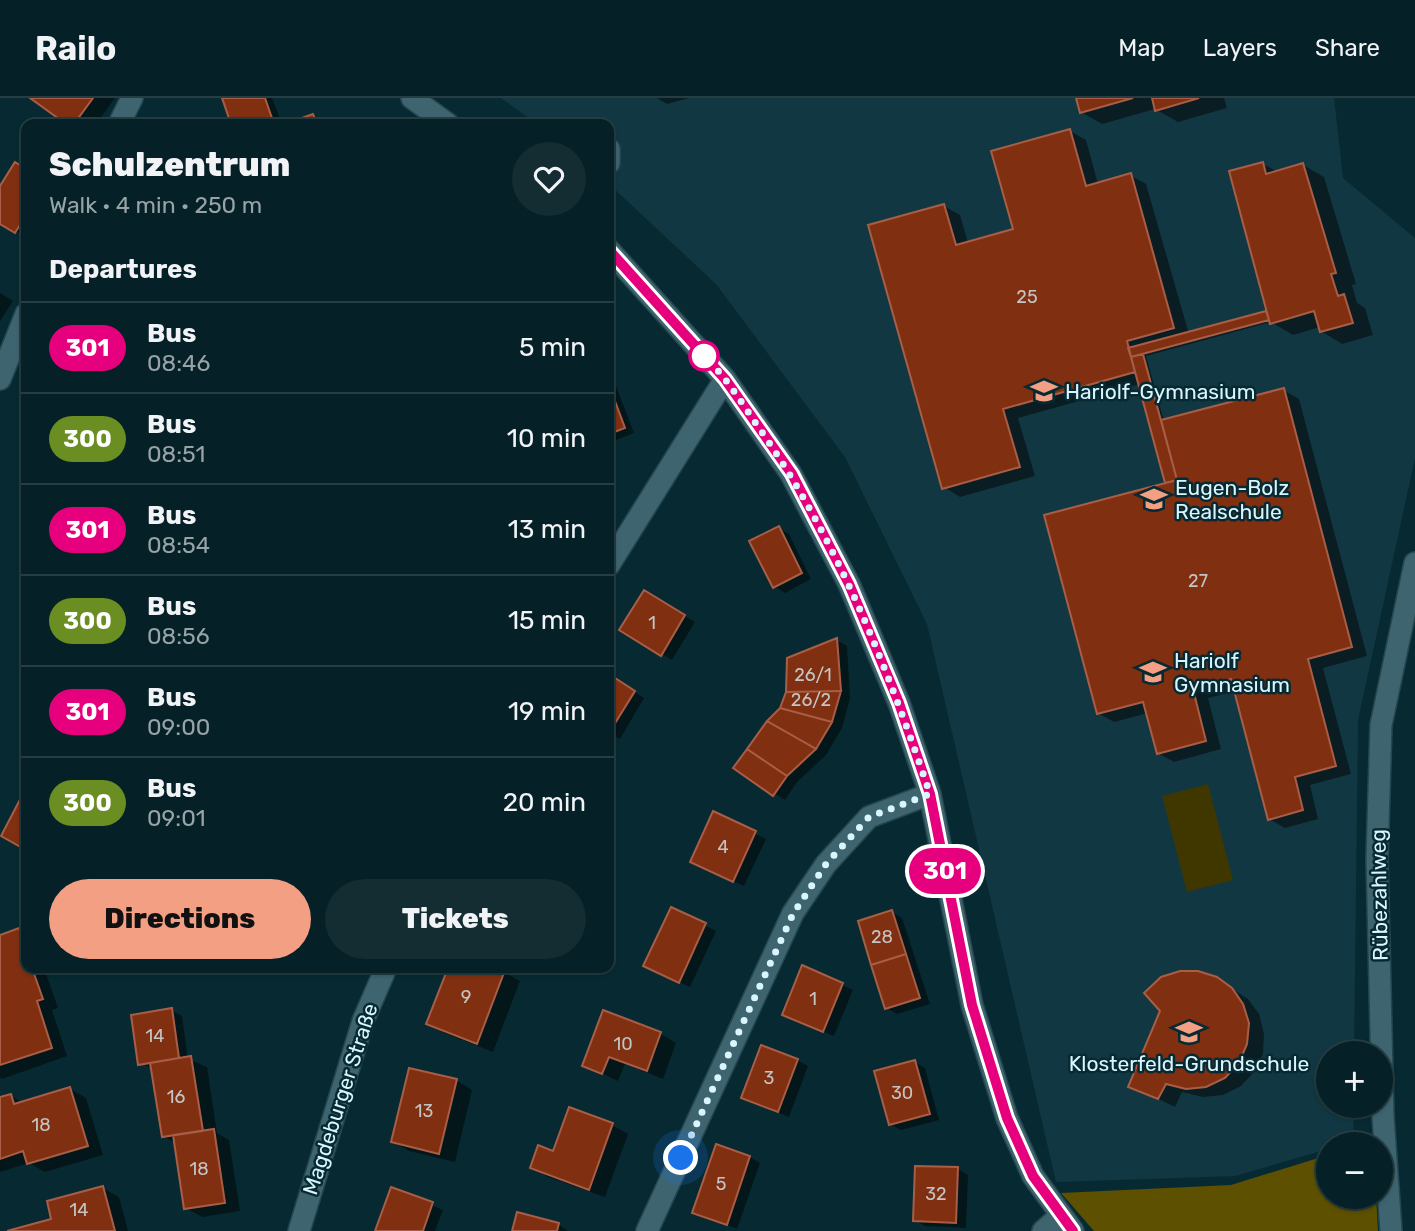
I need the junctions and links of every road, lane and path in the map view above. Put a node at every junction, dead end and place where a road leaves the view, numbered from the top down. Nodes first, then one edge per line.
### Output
1 (132, 98) edge
2 (412, 98) edge
3 (122, 119) edge
4 (440, 119) edge
5 (614, 256) edge
6 (21, 326) edge
7 (0, 379) edge
8 (725, 379) junction
9 (614, 557) edge
10 (1415, 563) edge
11 (930, 794) junction
12 (384, 973) edge
13 (1067, 1224) edge
14 (299, 1231) edge
15 (647, 1231) edge
16 (1043, 1231) edge
17 (1391, 1231) edge

1 - 3 street
2 - 4 street
5 - 8 street
6 - 7 street
8 - 9 street
8 - 11 street
10 - 17 street, Rübezahlweg
11 - 13 street
11 - 15 street
12 - 14 street, Magdeburger Straße
13 - 16 street

